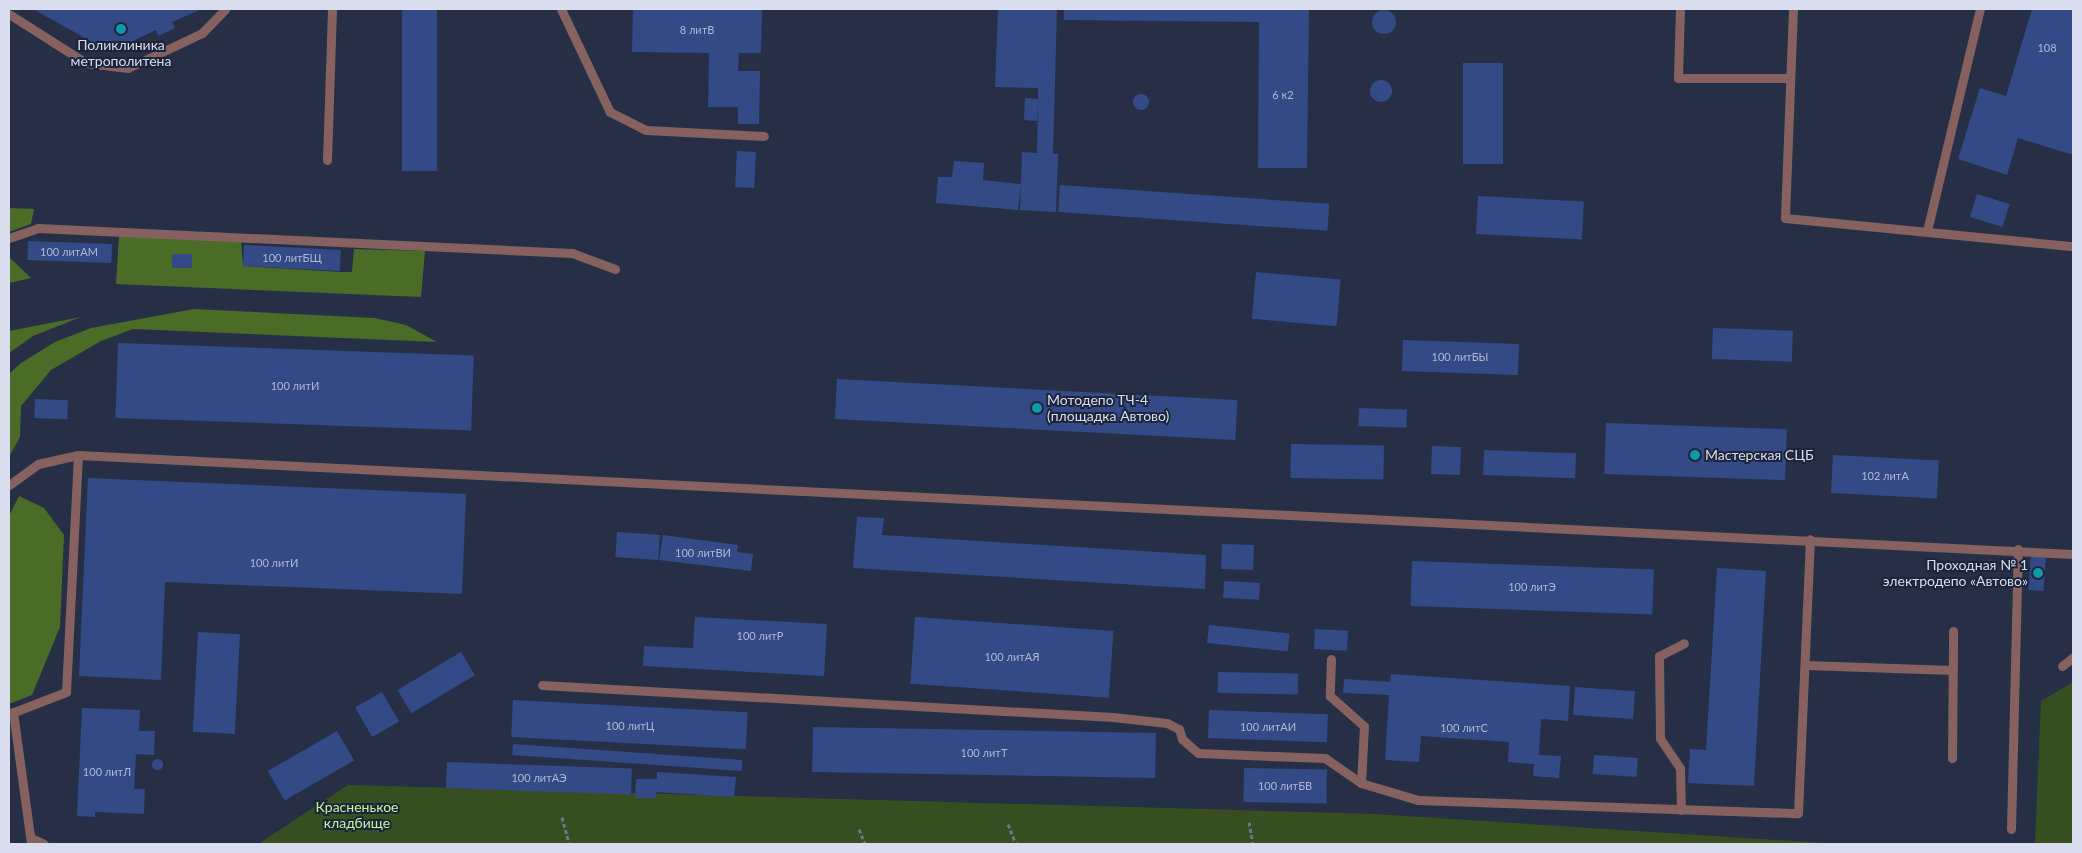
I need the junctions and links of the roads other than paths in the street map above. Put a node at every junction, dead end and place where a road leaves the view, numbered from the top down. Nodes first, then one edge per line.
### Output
1 (225, 9) edge
2 (332, 9) edge
3 (561, 9) edge
4 (1680, 9) edge
5 (1793, 9) edge
6 (1980, 9) edge
7 (9, 14) edge
8 (1790, 78) junction
9 (764, 136) dead end
10 (327, 160) dead end
11 (1927, 230) junction
12 (9, 238) edge
13 (2073, 246) edge
14 (615, 269) dead end
15 (78, 455) junction
16 (9, 485) edge
17 (1810, 539) junction
18 (2018, 549) junction
19 (2073, 554) edge
20 (1953, 631) dead end
21 (1684, 643) dead end
22 (2073, 657) edge
23 (1331, 659) dead end
24 (1805, 665) junction
25 (2062, 666) dead end
26 (1953, 670) junction
27 (542, 685) dead end
28 (11, 713) edge
29 (1952, 758) dead end
30 (1361, 783) junction
31 (1681, 810) junction
32 (2011, 829) dead end
33 (31, 841) edge
34 (44, 844) edge

1 - 7 lane
2 - 10 lane
3 - 9 lane
4 - 8 lane
5 - 8 lane
6 - 11 lane
8 - 11 lane
11 - 13 lane
12 - 14 lane
15 - 16 lane
15 - 17 lane
15 - 28 lane
17 - 18 lane
17 - 24 lane
18 - 19 lane
18 - 32 lane
20 - 26 lane
21 - 31 lane
22 - 25 lane
23 - 30 lane
24 - 26 lane
24 - 31 lane
26 - 29 lane
27 - 30 lane
28 - 33 lane
30 - 31 lane
33 - 34 lane

